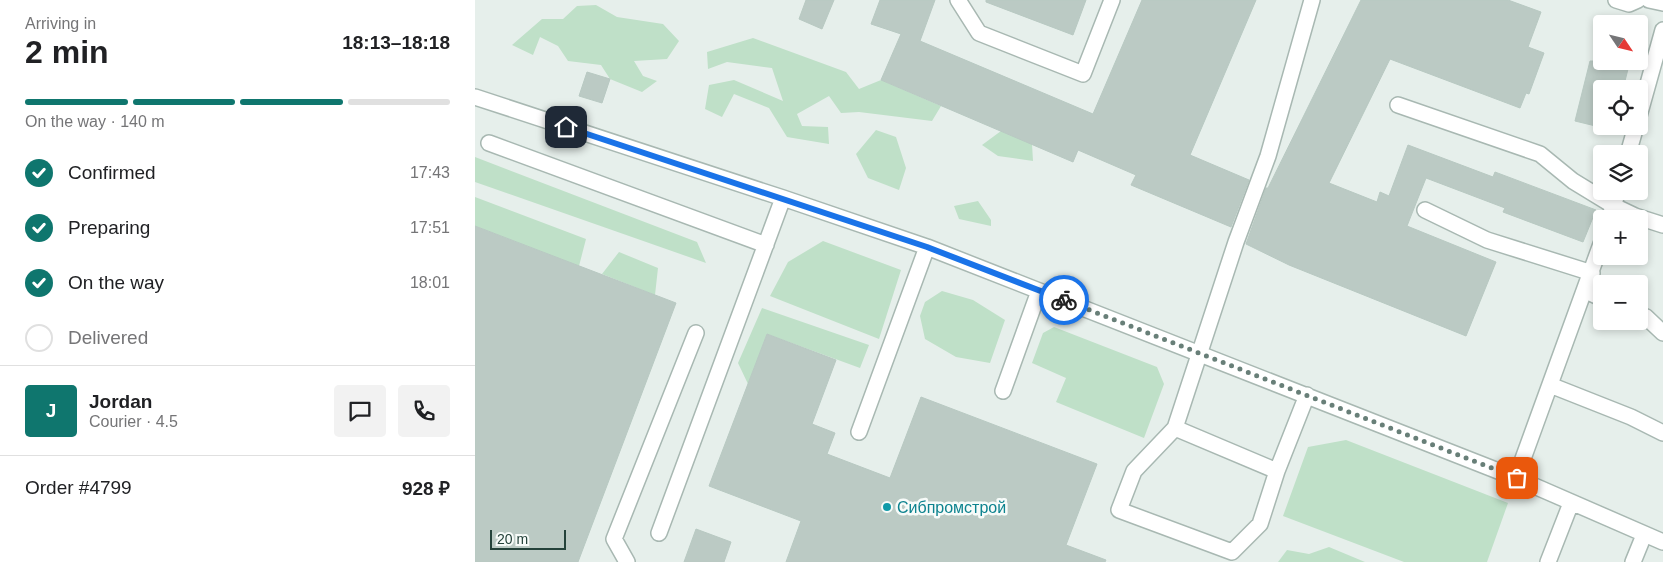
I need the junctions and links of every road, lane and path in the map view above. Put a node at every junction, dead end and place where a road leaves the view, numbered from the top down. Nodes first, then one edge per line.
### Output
1 (958, 0) edge
2 (1113, 0) edge
3 (1312, 0) edge
4 (1616, 0) edge
5 (1638, 0) edge
6 (1649, 0) edge
7 (1663, 4) edge
8 (1663, 30) edge
9 (1648, 84) edge
10 (475, 97) edge
11 (1398, 104) dead end
12 (489, 143) dead end
13 (783, 198) junction
14 (1614, 205) edge
15 (1425, 210) dead end
16 (1663, 225) edge
17 (766, 245) junction
18 (927, 247) junction
19 (1594, 265) edge
20 (1592, 273) junction
21 (1039, 291) junction
22 (1586, 291) junction
23 (1593, 294) edge
24 (1648, 319) edge
25 (696, 332) dead end
26 (1663, 333) edge
27 (1201, 354) junction
28 (1551, 385) junction
29 (1003, 391) dead end
30 (1307, 395) junction
31 (1175, 428) junction
32 (859, 432) dead end
33 (1663, 433) edge
34 (1277, 471) junction
35 (1517, 478) junction
36 (1571, 502) junction
37 (659, 533) dead end
38 (1644, 535) junction
39 (1663, 542) edge
40 (627, 562) edge
41 (1548, 562) edge
42 (1633, 562) edge

1 - 2 street
3 - 27 street
4 - 5 street
6 - 7 street
8 - 9 street
10 - 13 street
11 - 14 street
12 - 17 street
13 - 17 street
13 - 18 street
14 - 16 street
15 - 20 street
17 - 37 street
18 - 21 street
18 - 32 street
19 - 20 street
20 - 22 street
21 - 27 street
21 - 29 street
22 - 23 street
22 - 28 street
24 - 26 street
25 - 40 street
27 - 30 street
27 - 31 street
28 - 33 street
28 - 35 street
30 - 34 street
30 - 35 street
31 - 34 street
31 - 34 street
35 - 36 street
36 - 38 street
36 - 41 street
38 - 39 street
38 - 42 street

